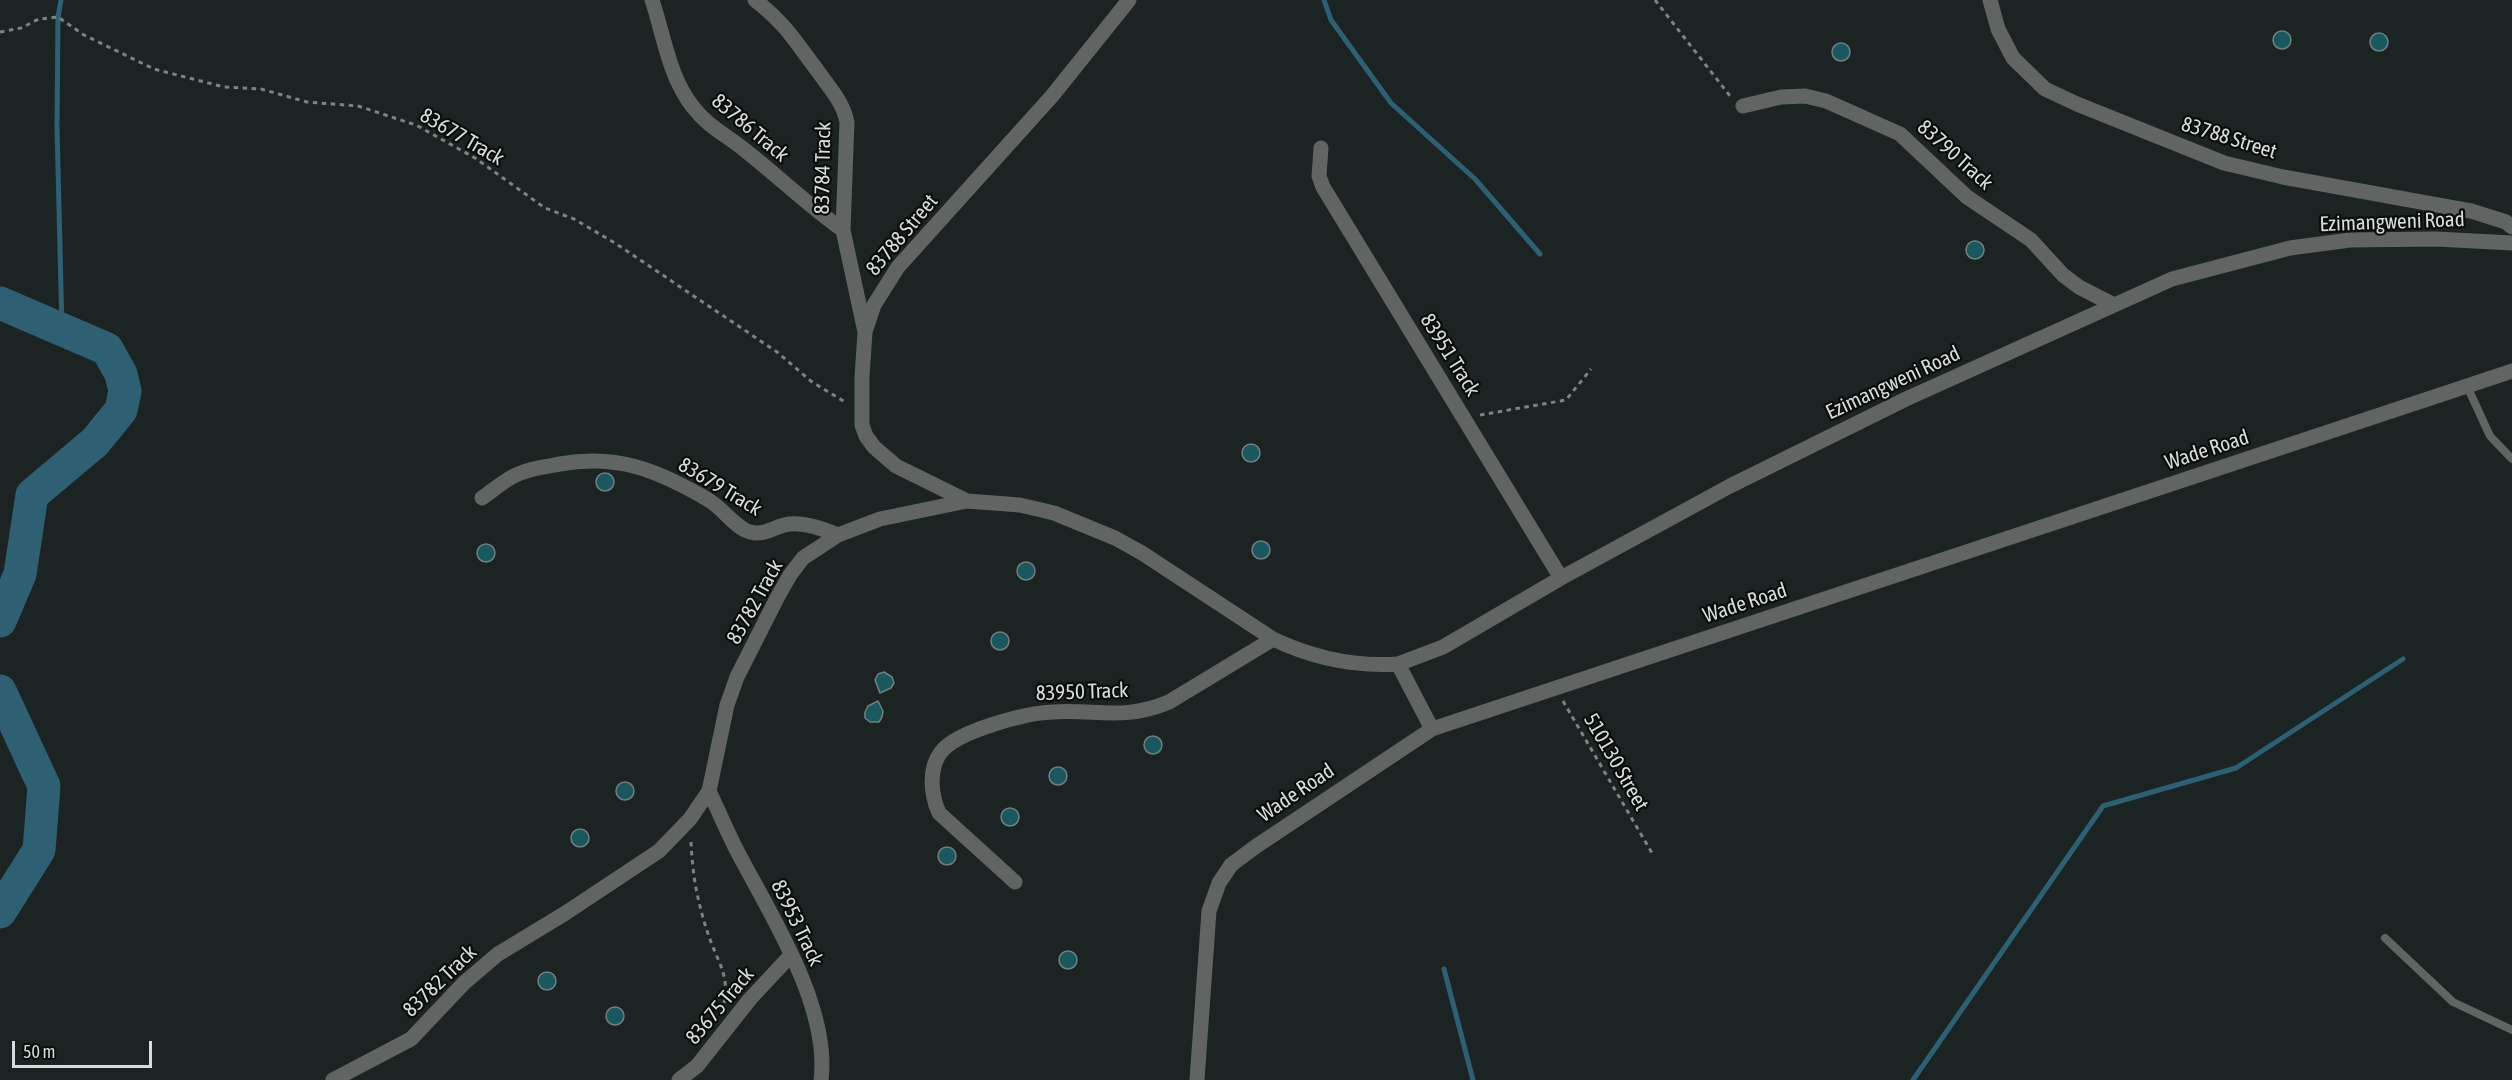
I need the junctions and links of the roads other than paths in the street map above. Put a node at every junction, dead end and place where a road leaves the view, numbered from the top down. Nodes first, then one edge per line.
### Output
1 (652, 0) edge
2 (755, 0) edge
3 (1130, 0) edge
4 (1990, 0) edge
5 (1743, 106) road end
6 (1321, 148) dead end
7 (2512, 227) edge
8 (843, 230) junction
9 (2512, 243) edge
10 (2114, 305) junction
11 (865, 332) junction
12 (2512, 371) edge
13 (2467, 386) junction
14 (2512, 459) edge
15 (482, 498) dead end
16 (967, 501) junction
17 (838, 535) junction
18 (1561, 578) junction
19 (1273, 639) junction
20 (1398, 664) junction
21 (1432, 729) junction
22 (709, 791) junction
23 (1015, 882) dead end
24 (2385, 938) dead end
25 (791, 955) junction
26 (2512, 1030) edge
27 (333, 1080) edge
28 (679, 1080) edge
29 (821, 1080) edge
30 (1197, 1080) edge

1 - 8 street, 83786 Track
2 - 8 street, 83784 Track
3 - 11 street, 83788 Street
4 - 7 street, 83788 Street
5 - 10 street, 83790 Track
6 - 18 street, 83951 Track
8 - 11 street, 83784 Track
9 - 10 street, Ezimangweni Road
10 - 18 street, Ezimangweni Road
11 - 16 street, 83788 Street
12 - 13 street, Wade Road
13 - 14 lane
13 - 21 street, Wade Road
15 - 17 street, 83679 Track
16 - 17 street, 83782 Track
16 - 19 street, 83782 Track
17 - 22 street, 83782 Track
18 - 20 street, Ezimangweni Road
19 - 20 street, 83782 Track
19 - 23 street, 83950 Track
20 - 21 street
21 - 30 street, Wade Road
22 - 25 street, 83953 Track
22 - 27 street, 83782 Track
24 - 26 lane
25 - 28 street, 83675 Track
25 - 29 street, 83953 Track

